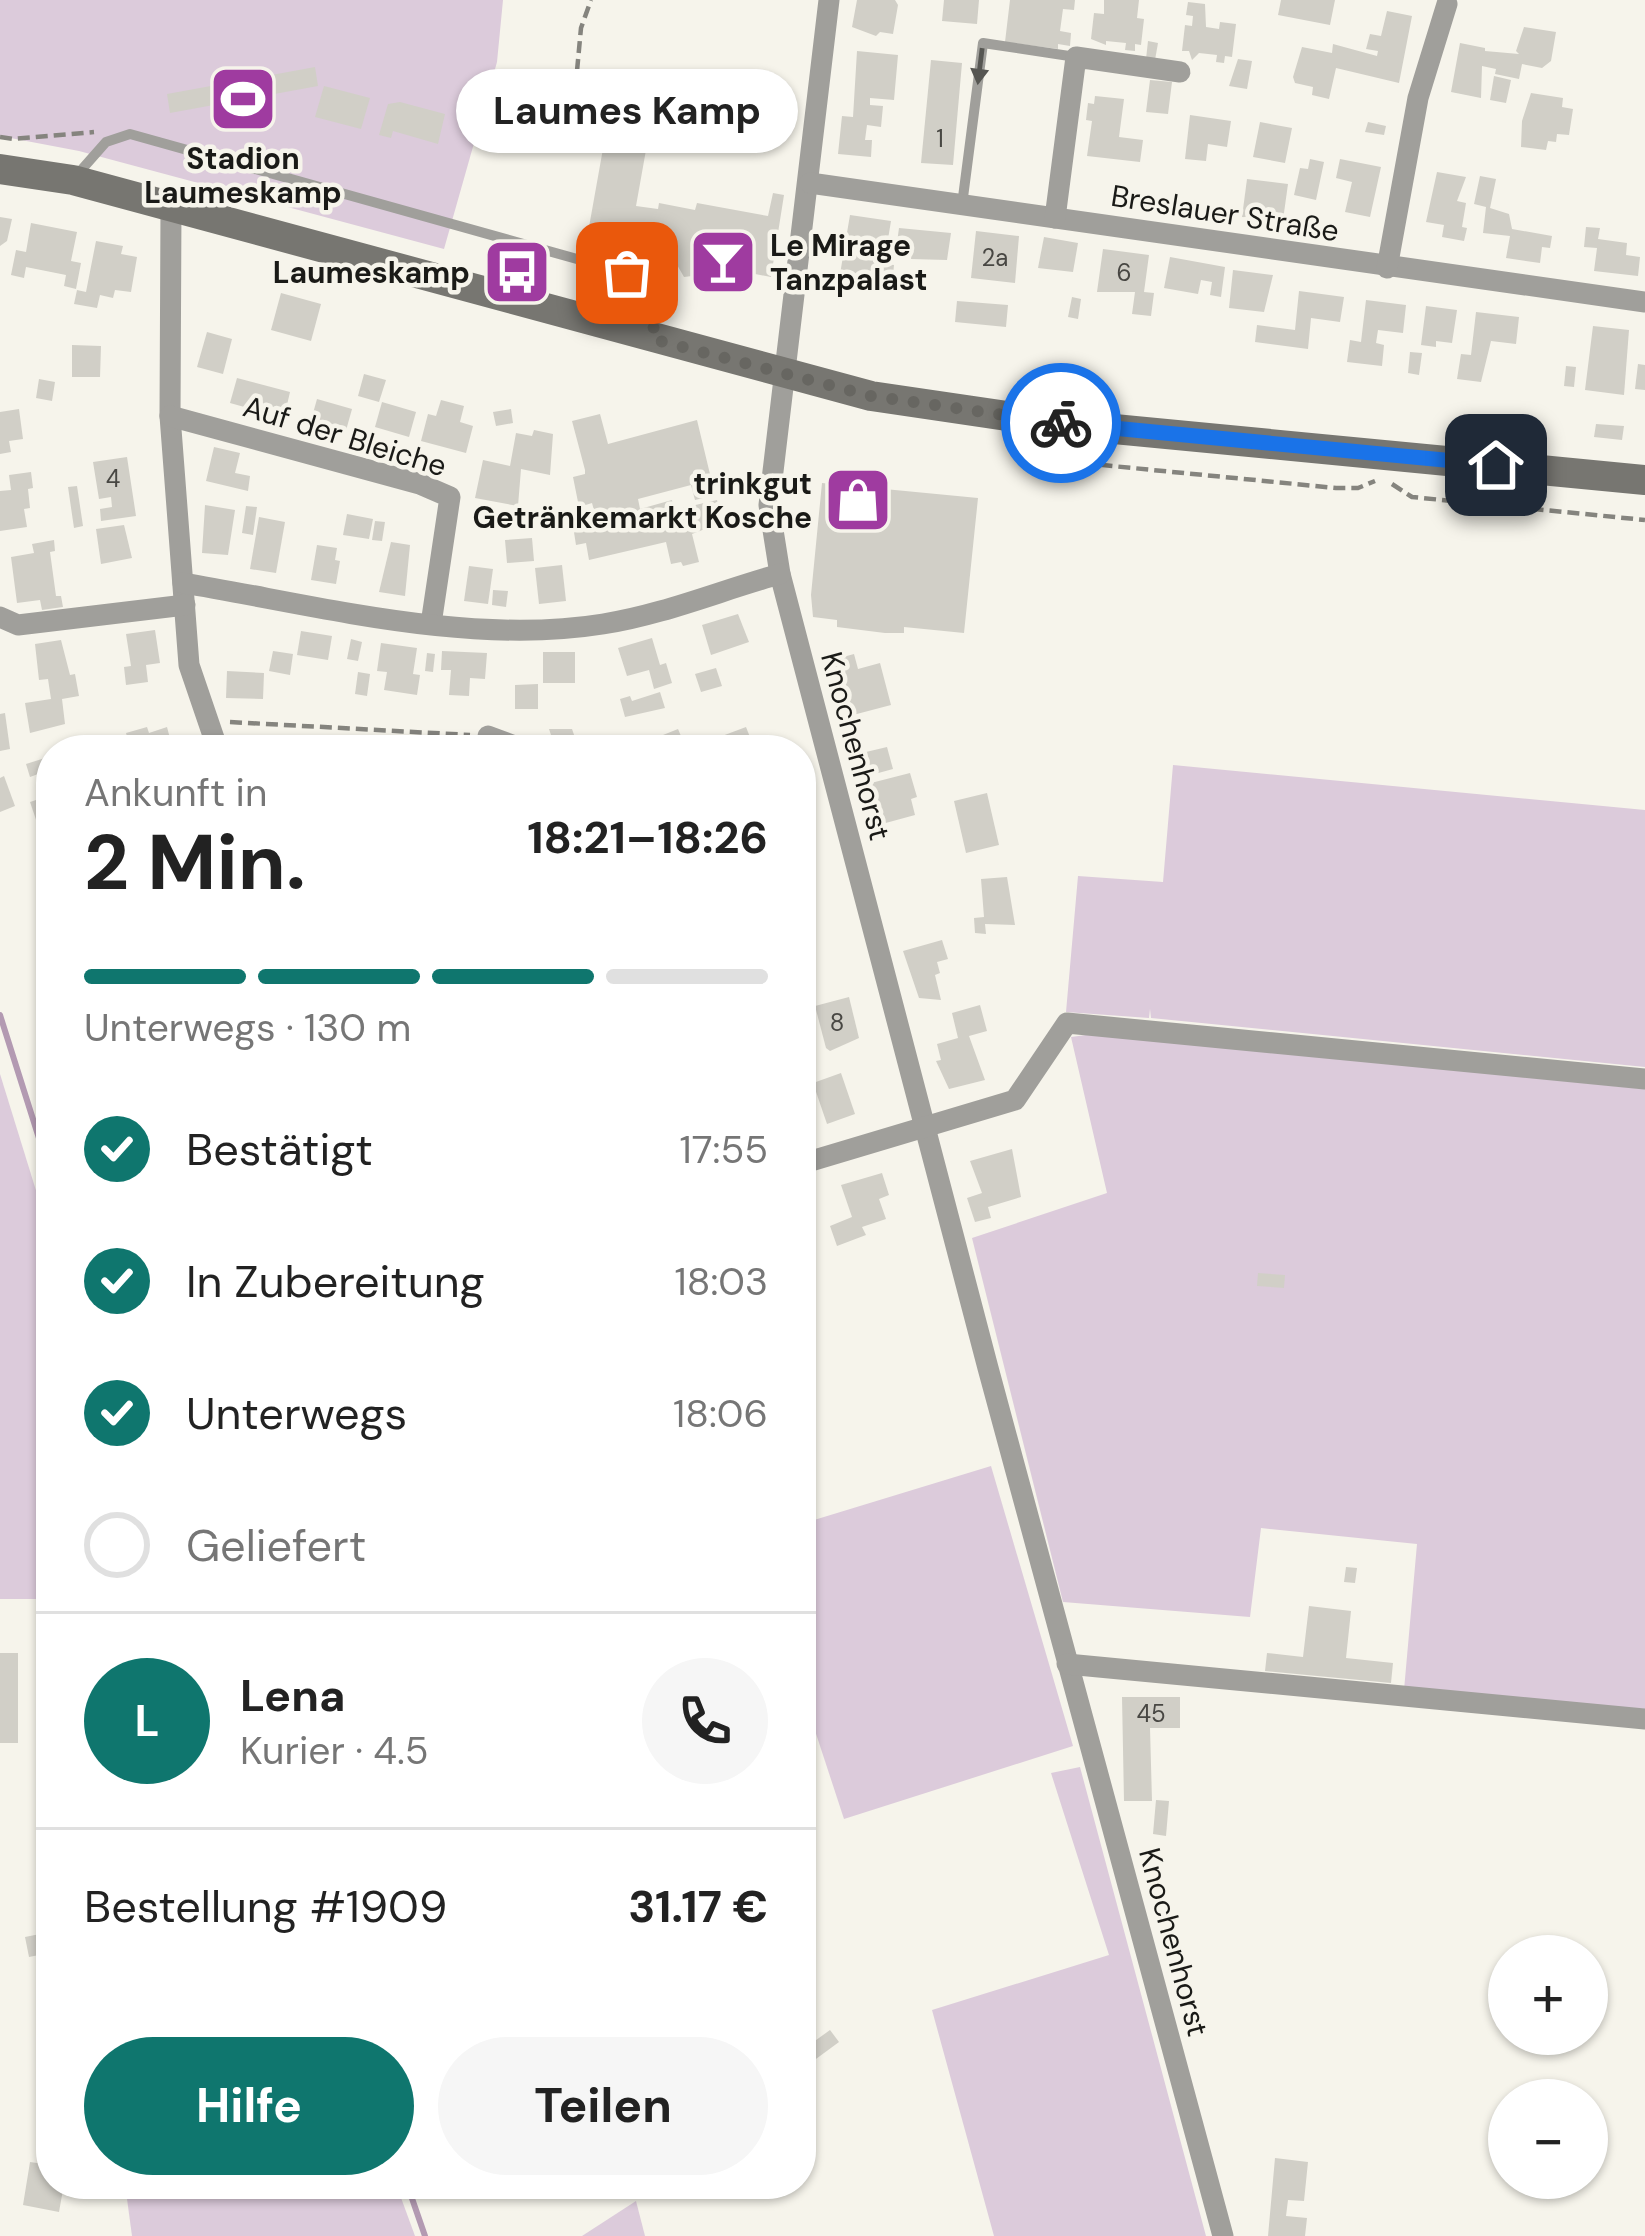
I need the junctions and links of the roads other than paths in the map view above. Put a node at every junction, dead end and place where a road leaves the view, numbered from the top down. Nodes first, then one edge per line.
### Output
1 (829, 0) edge
2 (1447, 4) dead end
3 (1076, 57) junction
4 (1180, 72) dead end
5 (0, 169) edge
6 (73, 180) junction
7 (810, 183) junction
8 (962, 206) junction
9 (171, 208) junction
10 (1055, 218) junction
11 (1387, 268) junction
12 (1645, 302) edge
13 (652, 339) junction
14 (788, 376) junction
15 (170, 416) junction
16 (1645, 480) edge
17 (780, 574) junction
18 (184, 594) junction
19 (0, 617) edge
20 (431, 624) junction
21 (212, 735) edge
22 (1645, 1079) edge
23 (926, 1126) junction
24 (816, 1159) edge
25 (1067, 1664) junction
26 (1645, 1719) edge
27 (1223, 2236) edge

1 - 7 street, Knochenhorst
2 - 11 street
3 - 4 street
3 -> 8 lane
3 - 10 street
5 - 6 main road
6 - 9 main road
6 - 13 lane
7 - 8 street, Breslauer Straße
7 - 14 street, Knochenhorst
8 - 10 street, Breslauer Straße
9 - 13 main road
9 - 15 street
10 - 11 street, Breslauer Straße
11 - 12 street, Breslauer Straße
13 - 14 main road
14 - 16 main road
14 - 17 street, Knochenhorst
15 - 18 street
15 - 20 street, Auf der Bleiche
17 - 20 street
17 - 23 street, Knochenhorst
18 - 19 street
18 - 20 street
18 - 21 street
22 - 23 street
23 - 24 street
23 - 25 street, Knochenhorst
25 - 26 street
25 - 27 street, Knochenhorst

